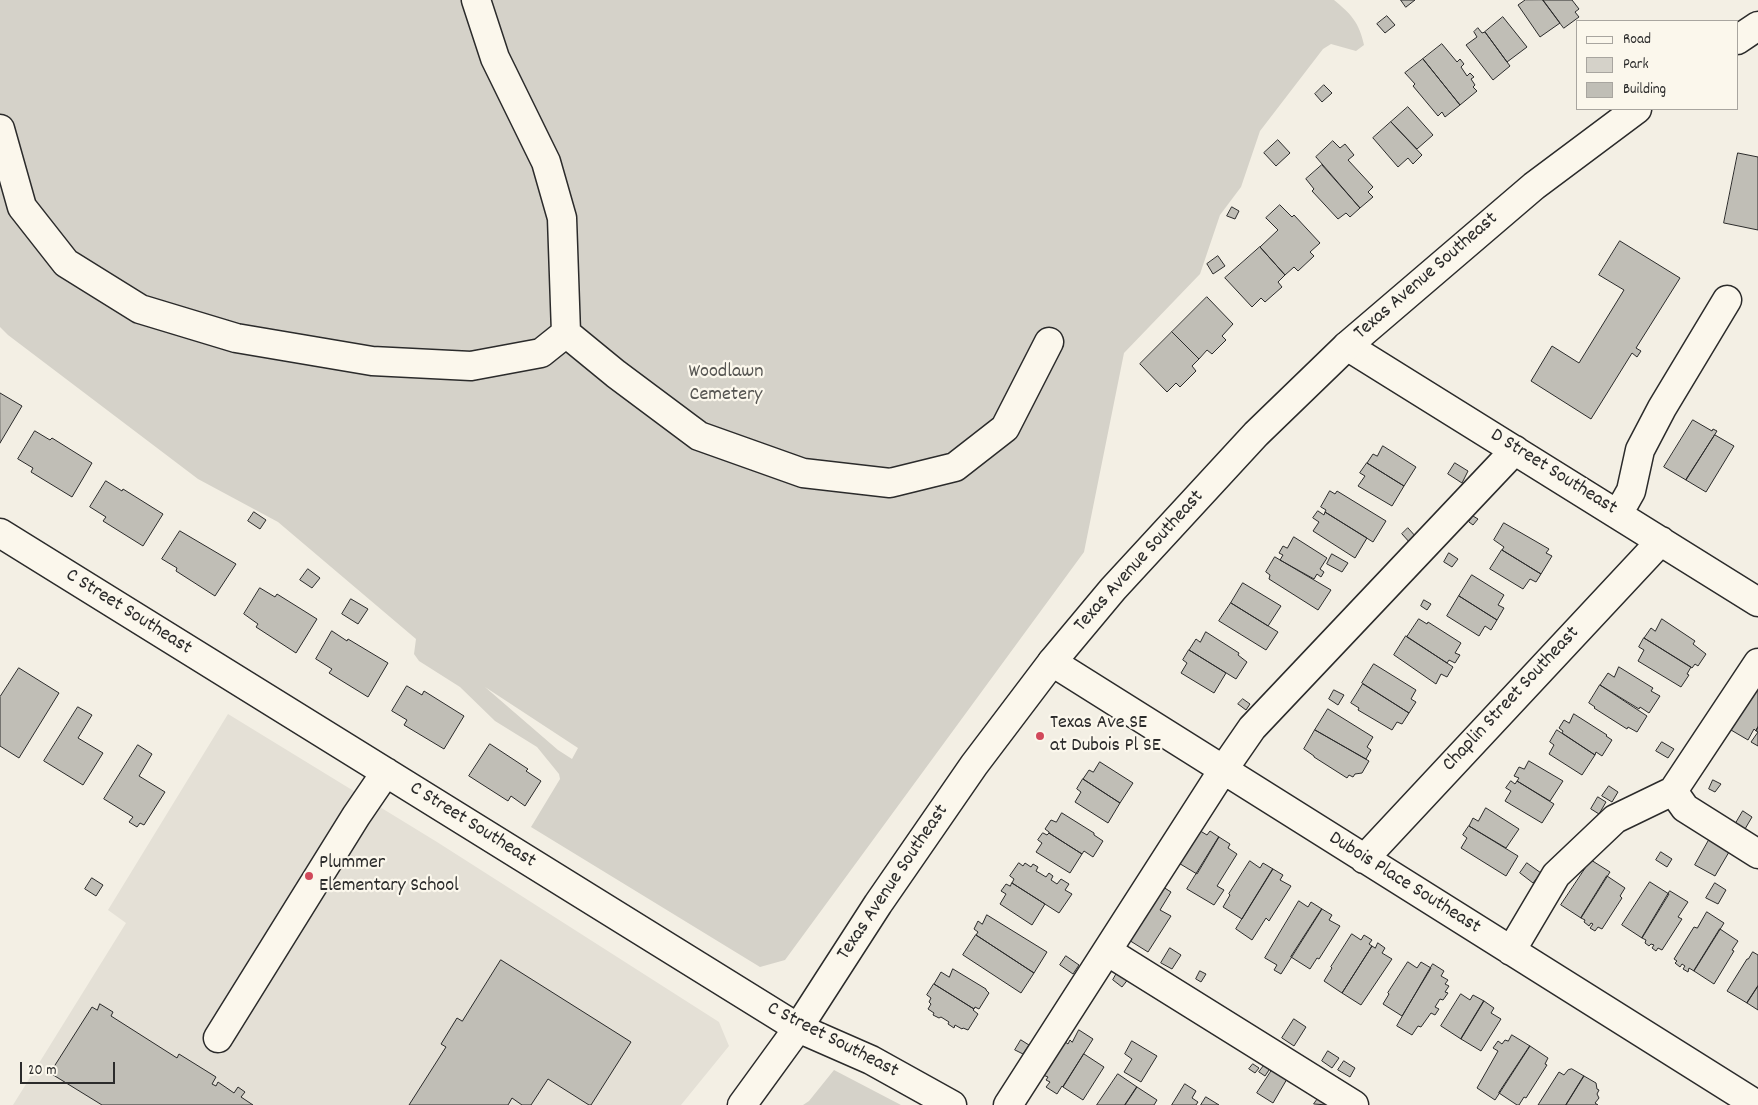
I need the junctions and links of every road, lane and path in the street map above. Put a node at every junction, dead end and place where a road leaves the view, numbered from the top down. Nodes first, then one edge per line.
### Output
1 (476, 0) edge
2 (1758, 26) edge
3 (1738, 39) edge
4 (1635, 110) edge
5 (0, 129) edge
6 (1727, 300) dead end
7 (566, 333) junction
8 (1049, 342) dead end
9 (1347, 346) junction
10 (1515, 450) junction
11 (1618, 514) junction
12 (0, 533) edge
13 (1661, 541) junction
14 (1758, 602) edge
15 (1052, 662) junction
16 (1758, 663) edge
17 (1223, 770) junction
18 (386, 772) junction
19 (1673, 791) junction
20 (1758, 854) edge
21 (1364, 859) junction
22 (1107, 951) junction
23 (1511, 951) junction
24 (798, 1028) junction
25 (218, 1038) dead end
26 (742, 1105) edge
27 (952, 1105) edge
28 (1008, 1105) edge
29 (1354, 1105) edge
30 (1758, 1105) edge

1 - 7 street
2 - 3 street
4 - 9 street, Texas Avenue Southeast
5 - 7 street
6 - 11 street
7 - 8 street
9 - 10 street, D Street Southeast
9 - 15 street, Texas Avenue Southeast
10 - 11 street, D Street Southeast
10 - 17 street
11 - 13 street, D Street Southeast
12 - 18 street, C Street Southeast
13 - 14 street, D Street Southeast
13 - 21 street, Chaplin Street Southeast
15 - 17 street, Dubois Place Southeast
15 - 24 street, Texas Avenue Southeast
16 - 19 street
17 - 21 street, Dubois Place Southeast
17 - 22 street
18 - 24 street, C Street Southeast
18 - 25 street
19 - 20 street
19 - 23 street
21 - 23 street, Dubois Place Southeast
22 - 28 street
22 - 29 street
23 - 30 street, Dubois Place Southeast
24 - 26 street, Texas Avenue Southeast
24 - 27 street, C Street Southeast

